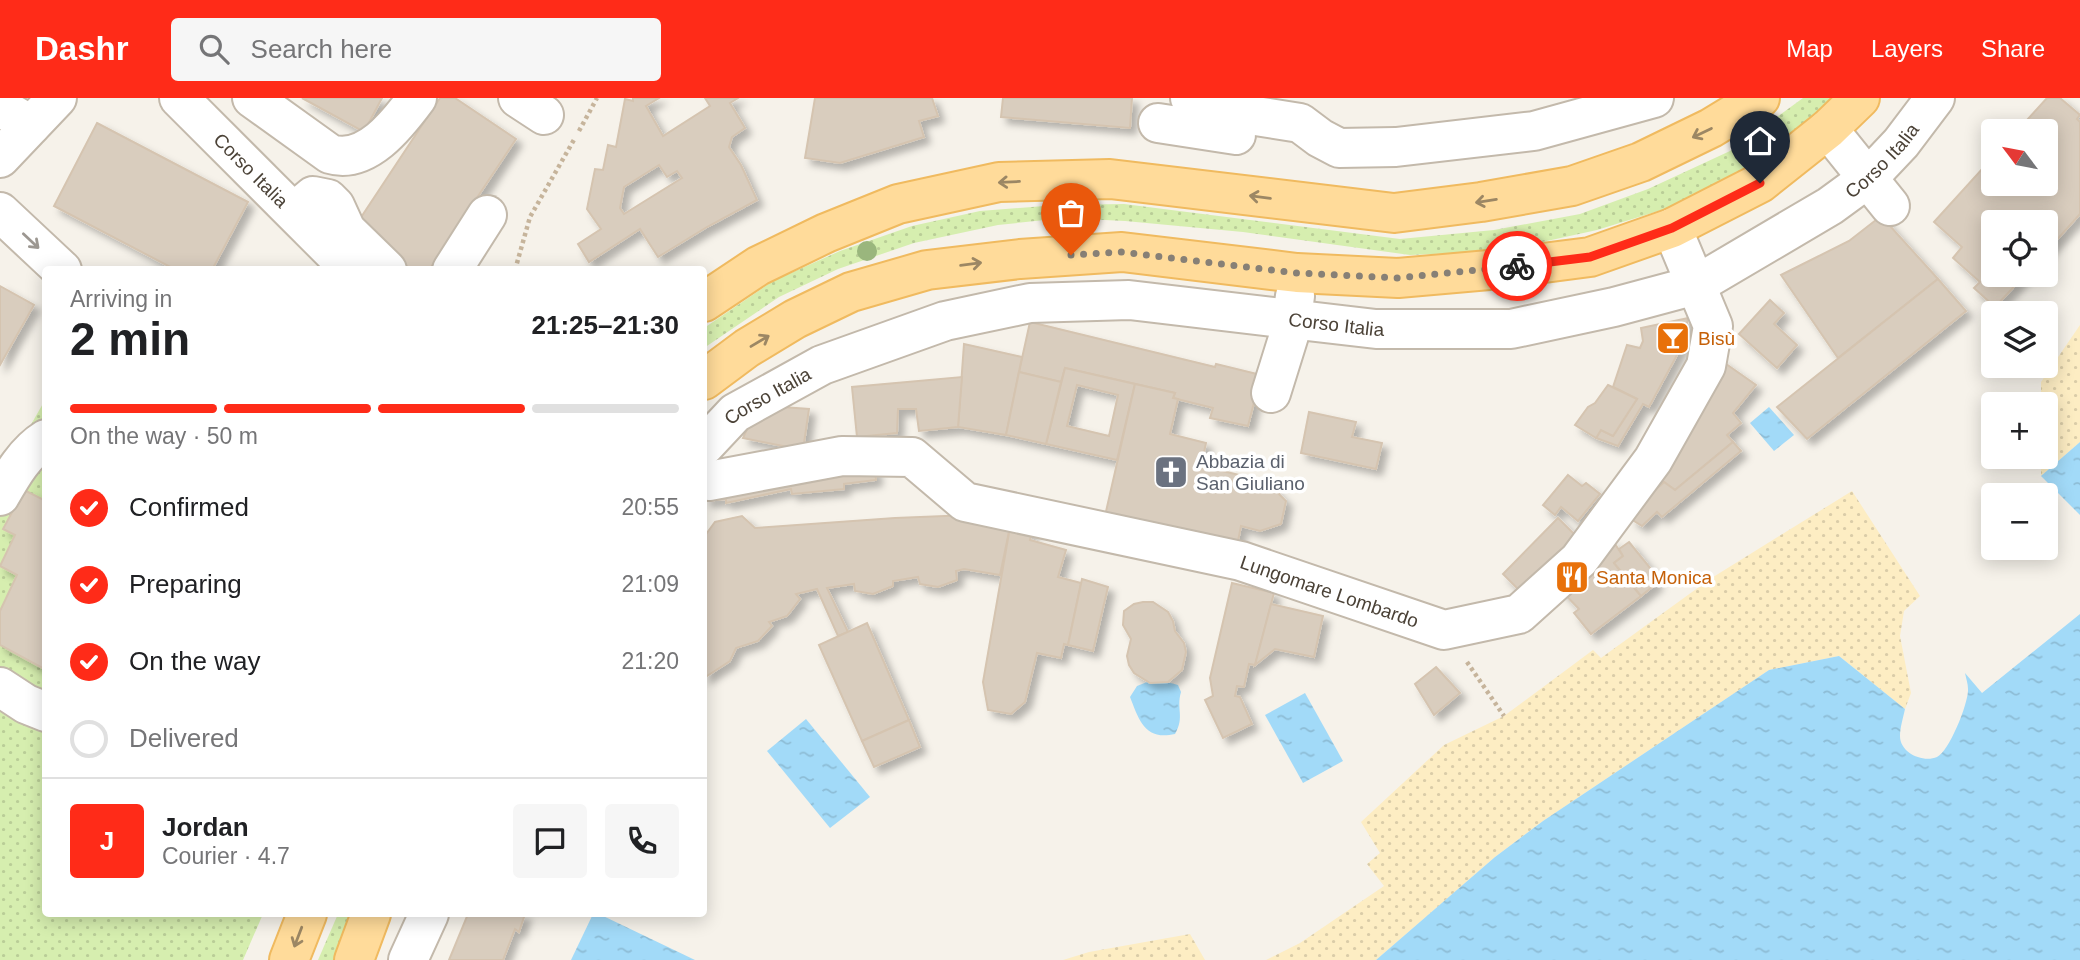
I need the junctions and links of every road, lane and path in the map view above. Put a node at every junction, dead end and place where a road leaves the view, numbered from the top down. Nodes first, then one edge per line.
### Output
1 (180, 98) edge
2 (252, 98) edge
3 (417, 98) edge
4 (597, 98) edge
5 (1190, 98) edge
6 (1654, 98) edge
7 (1760, 98) edge
8 (1860, 98) edge
9 (1935, 98) edge
10 (30, 110) edge
11 (1158, 123) dead end
12 (1829, 129) junction
13 (1339, 148) junction
14 (0, 158) edge
15 (1878, 192) junction
16 (0, 212) edge
17 (294, 212) junction
18 (487, 215) dead end
19 (1672, 228) junction
20 (58, 266) edge
21 (347, 266) edge
22 (383, 266) edge
23 (455, 266) edge
24 (516, 266) edge
25 (1297, 273) junction
26 (1696, 285) junction
27 (707, 300) edge
28 (1292, 319) junction
29 (707, 378) edge
30 (1271, 393) dead end
31 (42, 441) edge
32 (707, 443) edge
33 (707, 480) edge
34 (0, 496) edge
35 (1444, 630) junction
36 (0, 687) edge
37 (42, 710) edge
38 (1504, 716) dead end
39 (306, 917) edge
40 (370, 917) edge
41 (428, 917) edge
42 (289, 960) edge
43 (354, 960) edge
44 (408, 960) edge

1 - 17 street, Corso Italia
2 - 3 street
4 - 24 path
5 - 13 street
6 - 13 street
7 -> 27 main road
8 - 12 main road
9 - 15 street, Corso Italia
10 - 14 street
11 - 13 street
12 - 15 street
12 - 19 main road
15 - 26 street, Corso Italia
16 -> 20 street
17 - 21 street, Corso Italia
17 - 22 street
18 - 23 street
19 - 25 main road
19 - 26 street, Lungomare Lombardo
25 - 28 street
29 -> 25 main road
26 - 28 street, Corso Italia
26 - 35 street, Lungomare Lombardo
28 - 30 street
28 - 32 street, Corso Italia
31 - 34 street
33 - 35 street, Lungomare Lombardo
35 - 38 path
36 - 37 street
39 -> 42 main road
40 - 43 main road
41 - 44 street

